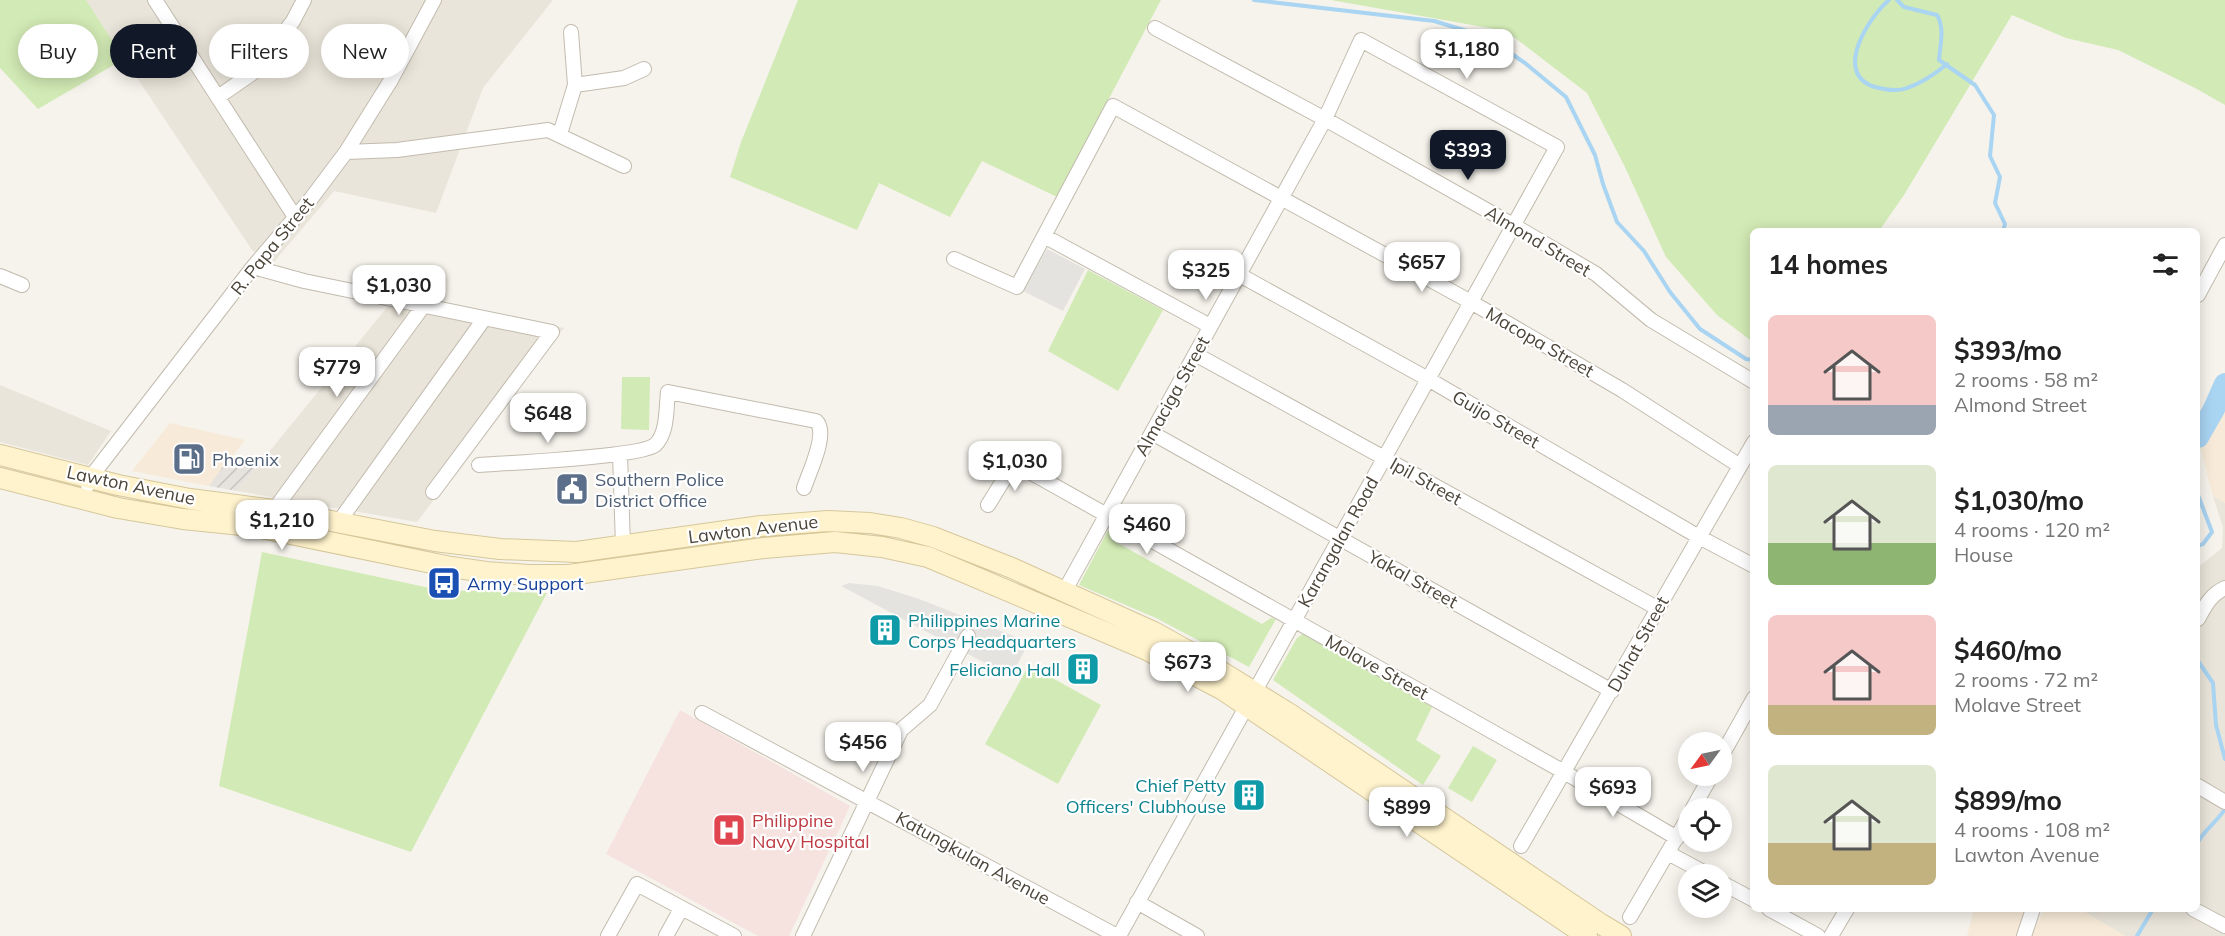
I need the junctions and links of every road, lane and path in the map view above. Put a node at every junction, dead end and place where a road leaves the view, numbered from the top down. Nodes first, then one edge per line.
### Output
1 (155, 0) edge
2 (304, 0) edge
3 (434, 0) edge
4 (1155, 28) dead end
5 (571, 32) dead end
6 (644, 69) dead end
7 (575, 85) junction
8 (218, 97) junction
9 (1325, 119) junction
10 (560, 134) junction
11 (1557, 147) joint
12 (346, 152) junction
13 (624, 166) dead end
14 (1281, 197) junction
15 (295, 217) junction
16 (1513, 225) junction
17 (1044, 236) junction
18 (2225, 245) edge
19 (954, 259) dead end
20 (253, 267) junction
21 (1238, 274) junction
22 (0, 276) edge
23 (22, 285) dead end
24 (2200, 292) edge
25 (1471, 302) junction
26 (424, 305) junction
27 (484, 319) junction
28 (1210, 326) junction
29 (1195, 354) junction
30 (1428, 379) junction
31 (1750, 380) edge
32 (1152, 433) junction
33 (1750, 449) edge
34 (620, 454) junction
35 (0, 455) edge
36 (1384, 458) junction
37 (479, 465) dead end
38 (1740, 466) junction
39 (0, 478) edge
40 (90, 478) junction
41 (804, 488) dead end
42 (433, 492) dead end
43 (85, 500) junction
44 (988, 505) dead end
45 (274, 510) junction
46 (1107, 514) junction
47 (338, 523) junction
48 (1699, 537) junction
49 (1340, 538) junction
50 (623, 546) junction
51 (1750, 564) edge
52 (2225, 588) edge
53 (1064, 592) junction
54 (1657, 608) junction
55 (2200, 616) edge
56 (1295, 621) junction
57 (968, 636) dead end
58 (1612, 691) junction
59 (1251, 699) junction
60 (1750, 705) edge
61 (702, 713) dead end
62 (1732, 737) edge
63 (1564, 772) junction
64 (2200, 787) edge
65 (867, 800) junction
66 (2221, 800) edge
67 (1677, 838) joint
68 (1521, 846) dead end
69 (1668, 853) junction
70 (1688, 864) edge
71 (1732, 888) edge
72 (1750, 898) edge
73 (1137, 902) junction
74 (681, 909) junction
75 (1774, 912) edge
76 (1845, 912) edge
77 (2031, 912) edge
78 (2199, 912) edge
79 (1630, 917) dead end
80 (2225, 926) edge
81 (718, 933) edge
82 (608, 936) edge
83 (666, 936) edge
84 (734, 936) edge
85 (803, 936) edge
86 (1118, 936) edge
87 (1197, 936) edge
88 (1587, 936) edge
89 (1621, 936) edge
90 (1818, 936) edge
91 (1831, 936) edge
92 (2024, 936) edge

1 - 8 street
2 - 8 street
3 - 12 street, R. Papa Street
4 - 9 street, Almond Street
5 - 7 street
6 - 7 street
7 - 10 street
8 - 15 street
9 - 11 street, Almaciga Street
9 - 14 street, Almaciga Street
9 - 16 street, Almond Street
10 - 12 street
10 - 13 street
11 - 16 street, Karangalan Road
12 - 15 street, R. Papa Street
14 - 17 street, Macopa Street
14 - 21 street, Almaciga Street
14 - 25 street, Macopa Street
15 - 20 street, R. Papa Street
16 - 25 street, Karangalan Road
16 - 31 street, Almond Street
17 - 19 street
17 - 28 street
18 - 24 street
20 - 26 street
20 - 40 street, R. Papa Street
21 - 28 street, Almaciga Street
21 - 30 street, Guijo Street
22 - 23 street
25 - 30 street, Karangalan Road
25 - 38 street, Macopa Street
26 - 27 street
26 - 45 street
27 - 42 street
27 - 47 street
28 - 29 street, Almaciga Street
29 - 32 street, Almaciga Street
29 - 36 street, Ipil Street
30 - 36 street, Karangalan Road
30 - 48 street, Guijo Street
32 - 46 street, Almaciga Street
32 - 49 street, Yakal Street
33 - 38 street, Duhat Street
34 - 37 street
34 - 41 street
34 - 50 street
35 - 40 main road, Lawton Avenue
36 - 49 street, Karangalan Road
36 - 54 street, Ipil Street
38 - 48 street, Duhat Street
39 - 43 main road, Lawton Avenue
40 - 43 street
40 - 45 main road, Lawton Avenue
43 - 59 main road, Lawton Avenue
44 - 46 street, Molave Street
45 - 47 main road, Lawton Avenue
46 - 53 street, Almaciga Street
46 - 56 street, Molave Street
47 - 50 main road, Lawton Avenue
48 - 51 street, Guijo Street
48 - 54 street, Duhat Street
49 - 56 street, Karangalan Road
49 - 58 street, Yakal Street
50 - 53 main road, Lawton Avenue
52 - 55 street
53 - 59 main road, Lawton Avenue
54 - 58 street, Duhat Street
56 - 59 street, Karangalan Road
56 - 63 street, Molave Street
57 - 65 street
58 - 63 street, Duhat Street
59 - 73 street, Karangalan Road
59 - 88 main road, Lawton Avenue
59 - 89 main road, Lawton Avenue
60 - 62 street
61 - 65 street, Katungkulan Avenue
63 - 67 street, Molave Street
63 - 68 street, Duhat Street
64 - 66 street
65 - 85 street
65 - 86 street, Katungkulan Avenue
67 - 69 street
69 - 70 street
69 - 79 street
71 - 72 street
73 - 86 street, Karangalan Road
73 - 87 street
74 - 81 street
74 - 82 street
74 - 83 street
75 - 90 street
76 - 91 street
77 - 92 street
78 - 80 street
81 - 84 street

